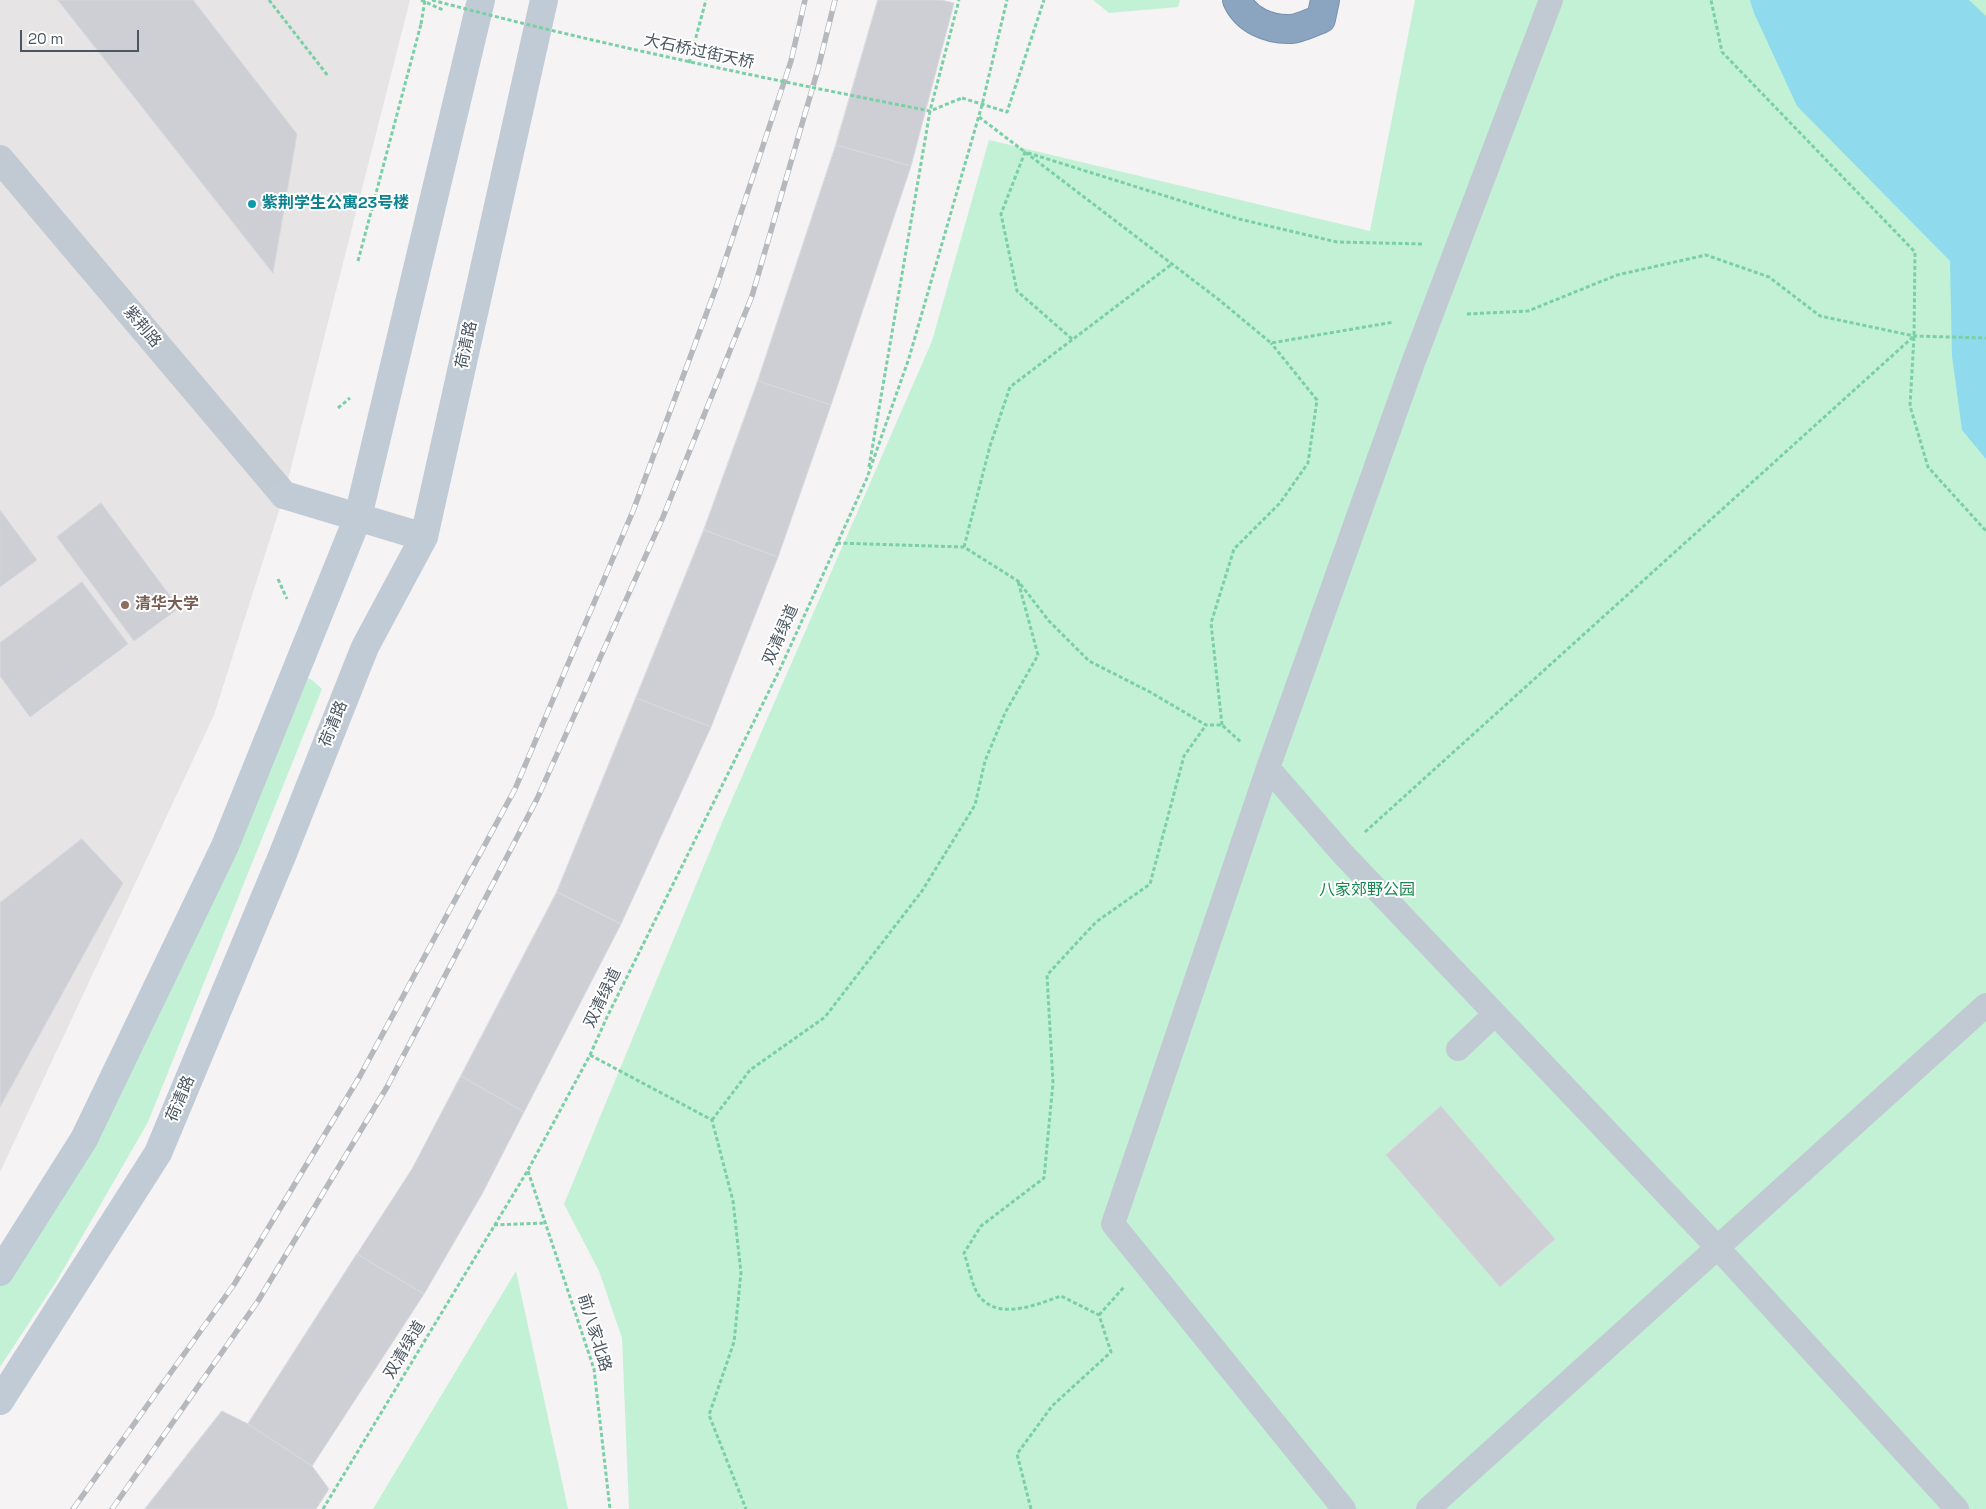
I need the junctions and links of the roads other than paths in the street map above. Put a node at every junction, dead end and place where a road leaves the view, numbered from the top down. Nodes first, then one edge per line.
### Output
1 (481, 0) edge
2 (544, 0) edge
3 (1237, 0) edge
4 (1551, 0) edge
5 (1323, 10) edge
6 (0, 159) edge
7 (284, 495) joint
8 (358, 517) junction
9 (424, 537) junction
10 (1268, 768) junction
11 (1986, 1005) edge
12 (1495, 1014) junction
13 (1458, 1048) dead end
14 (1717, 1247) junction
15 (0, 1272) edge
16 (0, 1401) edge
17 (1344, 1509) edge
18 (1428, 1509) edge
19 (1957, 1509) edge

1 - 8 main road
2 - 9 main road, 荷清路
3 - 5 highway
4 - 10 lane
6 - 7 street, 紫荆路
7 - 8 main road
8 - 9 main road
8 - 15 main road
9 - 16 main road, 荷清路
10 - 12 lane
10 - 17 lane
11 - 14 lane
12 - 13 lane
12 - 14 lane
14 - 18 lane
14 - 19 lane

